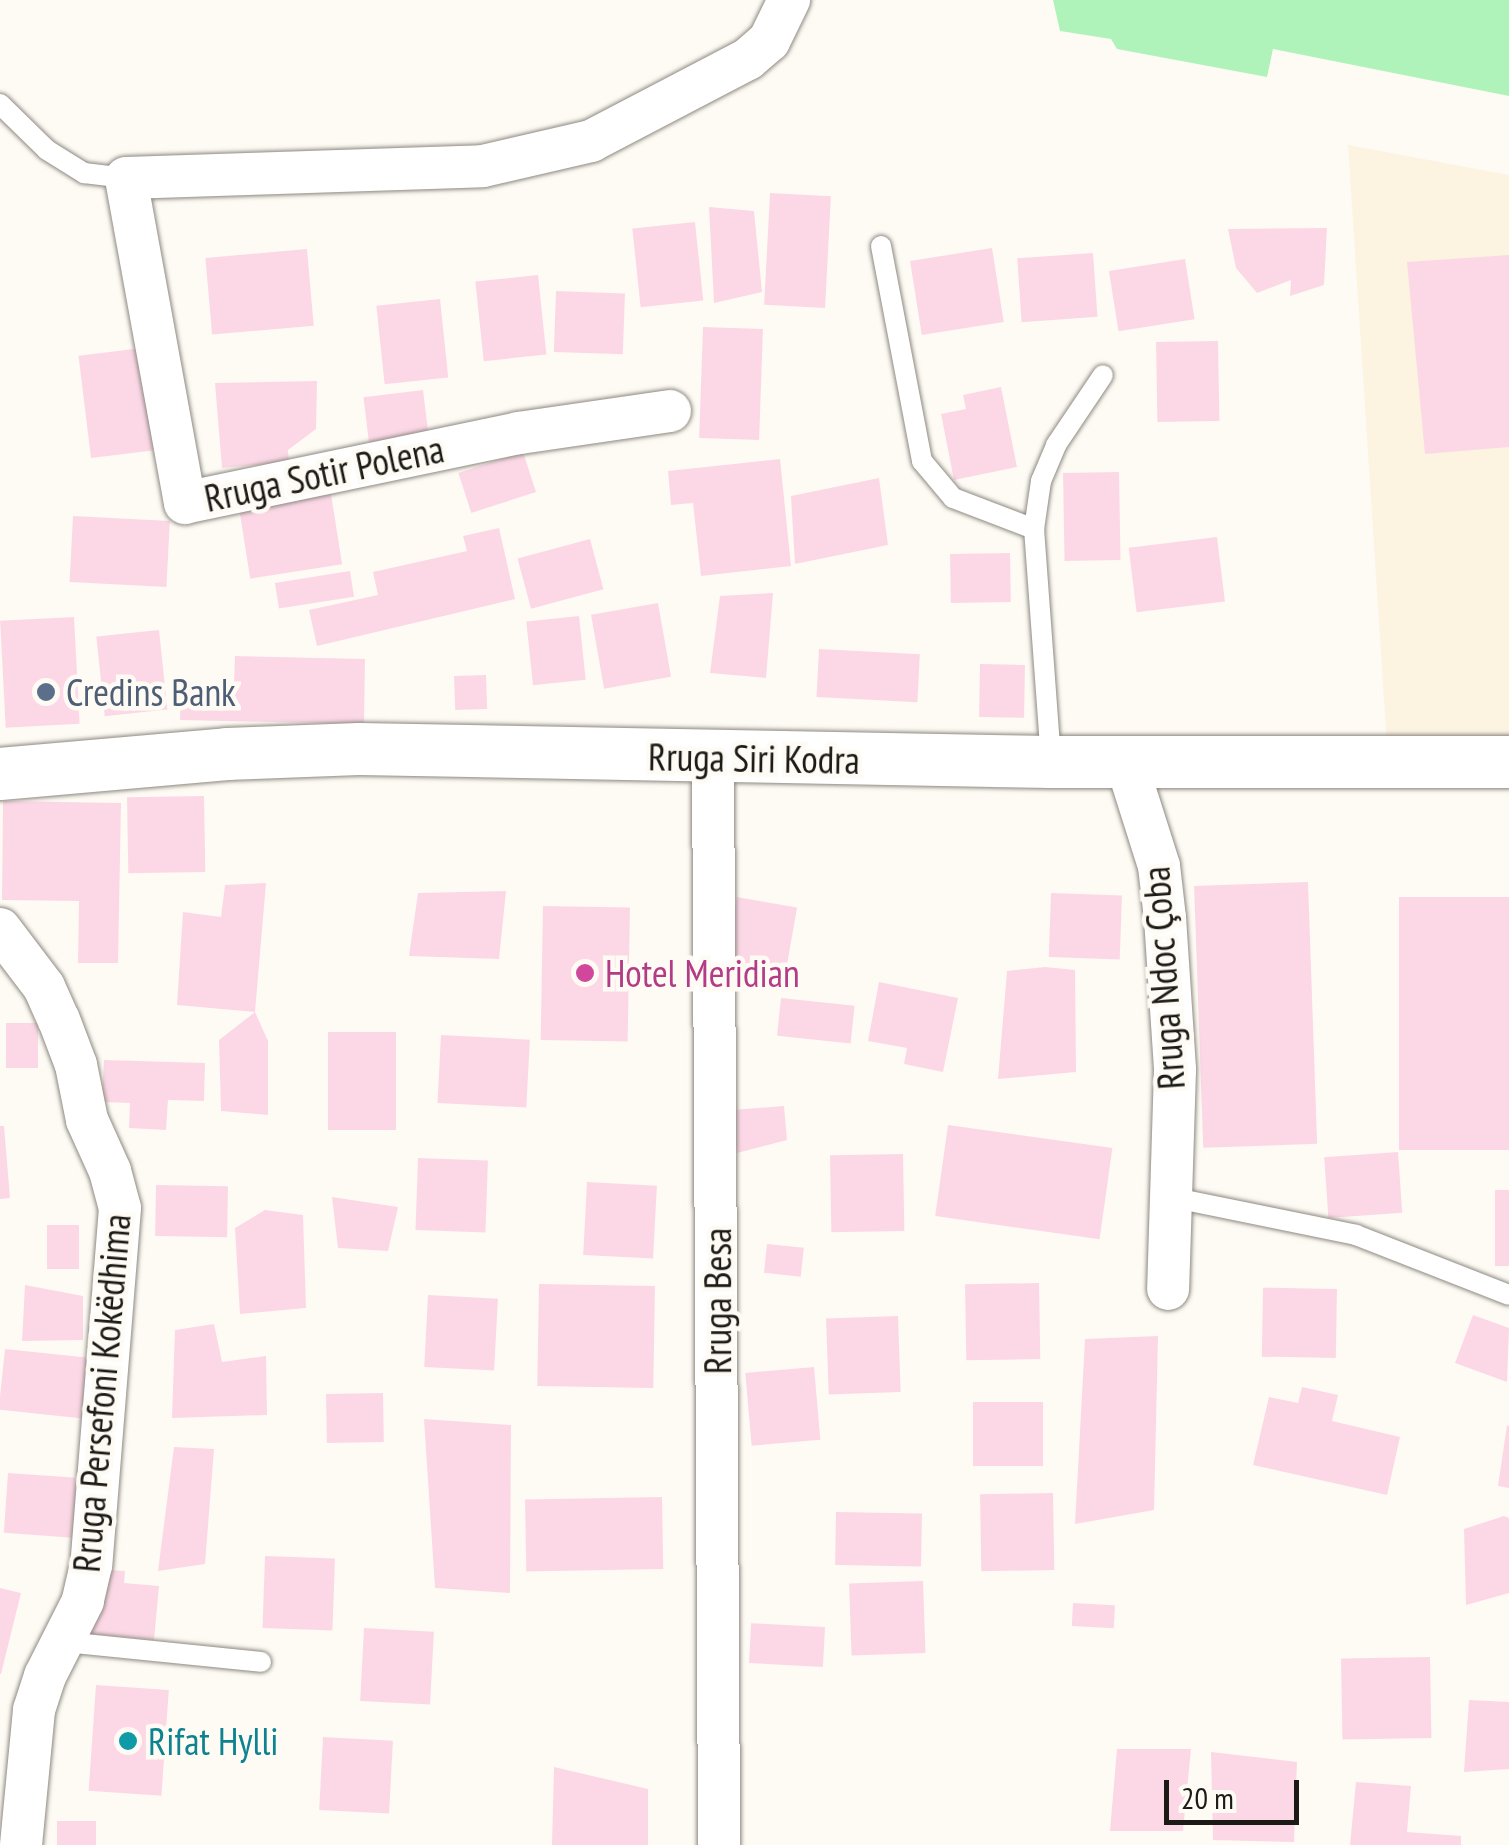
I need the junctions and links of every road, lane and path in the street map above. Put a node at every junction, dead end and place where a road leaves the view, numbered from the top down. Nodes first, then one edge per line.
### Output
1 (789, 0) edge
2 (0, 104) edge
3 (126, 178) junction
4 (880, 246) dead end
5 (1103, 375) dead end
6 (670, 411) dead end
7 (1034, 529) junction
8 (713, 757) junction
9 (1051, 762) junction
10 (1126, 762) junction
11 (1509, 762) edge
12 (0, 774) edge
13 (0, 929) edge
14 (1170, 1198) junction
15 (1168, 1289) dead end
16 (1509, 1295) edge
17 (65, 1642) junction
18 (262, 1662) dead end
19 (21, 1845) edge
20 (719, 1845) edge

1 - 3 street
2 - 3 lane
3 - 6 street, Rruga Sotir Polena
4 - 7 lane
5 - 7 lane
7 - 9 lane
8 - 9 street, Rruga Siri Kodra
8 - 12 street, Rruga Siri Kodra
8 - 20 street, Rruga Besa
9 - 10 street, Rruga Siri Kodra
10 - 11 street, Rruga Siri Kodra
10 - 14 street, Rruga Ndoc Çoba
13 - 17 street, Rruga Persefoni Kokëdhima
14 - 15 street, Rruga Ndoc Çoba
14 - 16 lane
17 - 18 lane
17 - 19 street, Rruga Persefoni Kokëdhima

